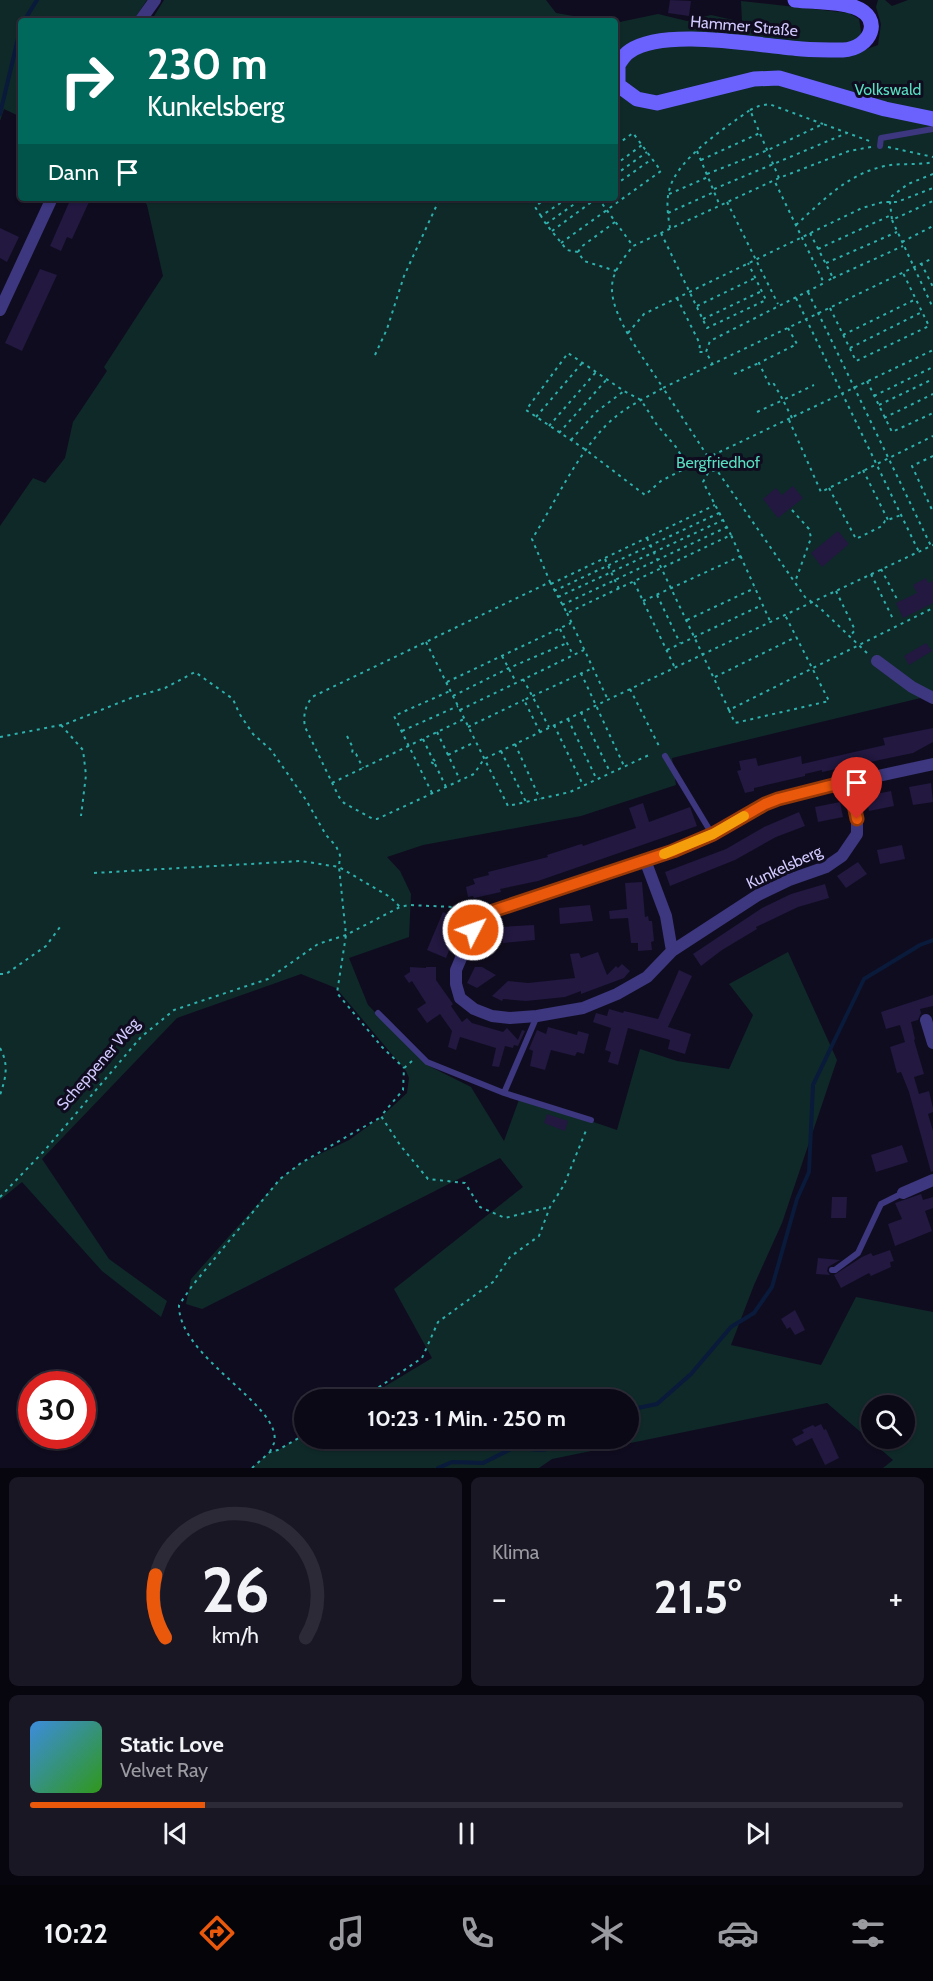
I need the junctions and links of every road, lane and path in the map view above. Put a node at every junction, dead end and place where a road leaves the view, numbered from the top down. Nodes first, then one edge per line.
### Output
1 (154, 0) edge
2 (795, 0) edge
3 (142, 18) edge
4 (618, 65) edge
5 (618, 87) edge
6 (750, 110) junction
7 (933, 119) edge
8 (823, 124) junction
9 (933, 129) edge
10 (760, 133) junction
11 (847, 133) junction
12 (618, 144) edge
13 (642, 146) junction
14 (880, 146) junction
15 (768, 150) junction
16 (697, 151) junction
17 (647, 152) junction
18 (933, 157) edge
19 (652, 159) junction
20 (701, 160) junction
21 (933, 162) edge
22 (618, 163) edge
23 (773, 163) junction
24 (618, 173) edge
25 (933, 174) edge
26 (707, 175) junction
27 (779, 178) junction
28 (775, 181) junction
29 (618, 183) edge
30 (933, 188) edge
31 (714, 191) junction
32 (669, 194) junction
33 (50, 201) edge
34 (439, 201) edge
35 (542, 201) edge
36 (564, 201) edge
37 (578, 201) edge
38 (593, 201) edge
39 (599, 201) edge
40 (933, 201) edge
41 (727, 202) junction
42 (890, 203) junction
43 (720, 206) junction
44 (606, 210) junction
45 (668, 213) junction
46 (541, 216) junction
47 (890, 216) junction
48 (892, 220) junction
49 (615, 222) junction
50 (546, 224) junction
51 (796, 225) junction
52 (933, 226) edge
53 (670, 229) junction
54 (552, 231) junction
55 (897, 232) junction
56 (661, 233) junction
57 (810, 233) junction
58 (802, 237) junction
59 (902, 242) junction
60 (561, 243) junction
61 (633, 246) junction
62 (903, 246) junction
63 (818, 249) junction
64 (578, 252) junction
65 (933, 258) edge
66 (756, 259) junction
67 (748, 263) junction
68 (826, 263) junction
69 (921, 263) junction
70 (914, 267) junction
71 (616, 271) junction
72 (903, 272) junction
73 (755, 278) junction
74 (833, 278) junction
75 (931, 280) edge
76 (824, 283) junction
77 (933, 287) edge
78 (690, 291) junction
79 (762, 291) junction
80 (808, 292) junction
81 (677, 298) junction
82 (796, 298) junction
83 (916, 299) junction
84 (697, 306) junction
85 (779, 306) junction
86 (830, 308) junction
87 (933, 308) edge
88 (0, 310) edge
89 (922, 312) junction
90 (818, 314) junction
91 (703, 319) junction
92 (806, 320) junction
93 (933, 324) edge
94 (929, 326) junction
95 (788, 328) junction
96 (628, 333) junction
97 (843, 335) junction
98 (850, 348) junction
99 (933, 351) edge
100 (706, 352) junction
101 (375, 355) dead end
102 (582, 362) junction
103 (759, 363) junction
104 (713, 365) junction
105 (933, 367) edge
106 (596, 372) junction
107 (735, 374) dead end
108 (607, 379) junction
109 (933, 379) edge
110 (867, 381) junction
111 (814, 385) dead end
112 (854, 387) junction
113 (663, 388) junction
114 (624, 391) junction
115 (842, 393) junction
116 (933, 394) edge
117 (874, 396) junction
118 (641, 400) junction
119 (783, 400) junction
120 (878, 406) junction
121 (757, 412) dead end
122 (933, 412) edge
123 (536, 417) junction
124 (790, 418) junction
125 (884, 418) junction
126 (549, 426) junction
127 (560, 433) junction
128 (933, 436) edge
129 (571, 441) junction
130 (586, 450) junction
131 (933, 456) edge
132 (708, 458) junction
133 (888, 458) junction
134 (876, 464) junction
135 (688, 467) junction
136 (716, 470) junction
137 (863, 470) junction
138 (829, 488) junction
139 (715, 505) junction
140 (792, 510) dead end
141 (933, 512) edge
142 (719, 513) junction
143 (901, 515) junction
144 (723, 520) junction
145 (888, 520) junction
146 (727, 527) junction
147 (731, 535) junction
148 (647, 538) junction
149 (932, 545) edge
150 (651, 546) junction
151 (654, 552) junction
152 (919, 552) junction
153 (741, 556) junction
154 (604, 557) junction
155 (658, 559) junction
156 (608, 566) junction
157 (662, 568) junction
158 (881, 569) junction
159 (612, 573) junction
160 (871, 574) junction
161 (615, 580) junction
162 (634, 582) junction
163 (550, 583) junction
164 (795, 583) junction
165 (672, 588) junction
166 (755, 588) junction
167 (619, 589) junction
168 (554, 591) junction
169 (836, 591) junction
170 (657, 595) junction
171 (558, 597) junction
172 (643, 601) junction
173 (813, 602) junction
174 (898, 602) dead end
175 (763, 604) junction
176 (562, 605) junction
177 (933, 608) edge
178 (567, 613) junction
179 (785, 615) junction
180 (893, 619) dead end
181 (687, 620) junction
182 (771, 622) junction
183 (572, 623) junction
184 (560, 628) junction
185 (694, 636) junction
186 (796, 637) junction
187 (849, 637) junction
188 (426, 642) junction
189 (567, 643) junction
190 (680, 643) junction
191 (858, 645) junction
192 (584, 650) junction
193 (667, 650) junction
194 (703, 654) junction
195 (502, 656) junction
196 (573, 656) junction
197 (877, 661) joint
198 (509, 668) junction
199 (593, 668) junction
200 (675, 668) junction
201 (812, 668) junction
202 (581, 673) junction
203 (714, 677) junction
204 (523, 679) junction
205 (446, 682) junction
206 (516, 683) junction
207 (630, 689) junction
208 (450, 691) junction
209 (453, 696) junction
210 (533, 697) junction
211 (933, 698) edge
212 (524, 700) junction
213 (608, 700) junction
214 (458, 706) junction
215 (595, 706) junction
216 (460, 710) junction
217 (729, 710) junction
218 (581, 712) junction
219 (464, 719) junction
220 (568, 719) junction
221 (61, 725) junction
222 (554, 725) junction
223 (468, 727) junction
224 (549, 728) junction
225 (402, 731) junction
226 (437, 732) junction
227 (540, 732) junction
228 (347, 736) dead end
229 (0, 737) edge
230 (423, 739) junction
231 (476, 742) junction
232 (515, 744) junction
233 (409, 746) junction
234 (501, 751) junction
235 (649, 754) dead end
236 (448, 755) junction
237 (664, 756) joint
238 (484, 759) junction
239 (933, 764) edge
240 (624, 766) junction
241 (363, 768) junction
242 (610, 772) junction
243 (597, 779) junction
244 (460, 780) junction
245 (849, 781) junction
246 (332, 783) junction
247 (583, 785) junction
248 (446, 787) junction
249 (432, 794) junction
250 (540, 798) junction
251 (526, 802) junction
252 (81, 816) dead end
253 (713, 834) junction
254 (645, 860) junction
255 (339, 867) junction
256 (94, 873) dead end
257 (400, 907) junction
258 (490, 912) junction
259 (60, 927) dead end
260 (346, 935) junction
261 (672, 951) junction
262 (0, 974) edge
263 (378, 1012) dead end
264 (537, 1016) junction
265 (926, 1020) dead end
266 (933, 1043) edge
267 (0, 1048) edge
268 (419, 1055) junction
269 (404, 1068) junction
270 (504, 1093) junction
271 (0, 1095) edge
272 (381, 1117) junction
273 (591, 1120) joint
274 (933, 1180) edge
275 (903, 1193) joint
276 (0, 1197) edge
277 (550, 1207) junction
278 (832, 1270) dead end
279 (376, 1389) edge
280 (294, 1441) edge
281 (270, 1452) junction
282 (252, 1468) edge

1 - 3 street
2 - 4 main road, Hammer Straße
5 - 7 main road, Hammer Straße
6 - 8 path
6 - 10 path
6 - 16 path
8 - 11 path
8 - 15 path
9 - 14 lane
10 - 15 path
10 - 20 path
11 - 14 path
11 - 23 path
12 - 13 path
13 - 17 path
13 - 22 path
14 - 18 path
14 - 27 path
15 - 23 path
15 - 26 path
16 - 20 path
16 - 32 path
17 - 19 path
17 - 24 path
19 - 29 path
19 - 44 path
20 - 26 path
21 - 51 path
23 - 27 path
23 - 31 path
25 - 42 path
26 - 31 path
26 - 32 path
27 - 28 path
28 - 41 path
28 - 51 path
30 - 42 path
31 - 43 path
31 - 45 path
32 - 45 path
33 - 88 street
34 - 101 path
35 - 46 path
36 - 46 path
37 - 50 path
38 - 54 path
39 - 44 path
40 - 48 path
41 - 43 path
41 - 66 path
42 - 47 path
42 - 57 path
43 - 53 path
44 - 49 path
44 - 60 path
45 - 53 path
46 - 50 path
47 - 48 path
47 - 63 path
48 - 55 path
49 - 61 path
49 - 64 path
50 - 54 path
51 - 58 path
52 - 59 path
53 - 56 path
54 - 60 path
55 - 59 path
55 - 68 path
56 - 61 path
56 - 78 path
57 - 58 path
57 - 63 path
58 - 66 path
58 - 76 path
59 - 62 path
60 - 64 path
61 - 71 path
62 - 70 path
62 - 74 path
63 - 68 path
64 - 71 path
65 - 69 path
66 - 67 path
66 - 85 path
67 - 73 path
67 - 78 path
68 - 74 path
69 - 70 path
69 - 75 path
70 - 72 path
70 - 87 path
71 - 96 path
72 - 83 path
72 - 86 path
73 - 79 path
73 - 84 path
74 - 76 path
75 - 77 path
76 - 80 path
78 - 81 path
78 - 84 path
79 - 91 path
79 - 91 path
80 - 82 path
80 - 90 path
81 - 96 path
81 - 100 path
82 - 85 path
82 - 92 path
83 - 89 path
83 - 97 path
84 - 91 path
85 - 100 path
86 - 90 path
86 - 97 path
89 - 94 path
89 - 98 path
90 - 92 path
90 - 112 path
92 - 95 path
92 - 115 path
93 - 94 path
94 - 98 path
95 - 103 path
95 - 104 path
96 - 113 path
97 - 98 path
99 - 110 path
100 - 104 path
102 - 106 path
102 - 123 path
102 - 123 path
103 - 107 path
103 - 119 path
104 - 113 path
105 - 117 path
106 - 108 path
106 - 126 path
108 - 114 path
108 - 127 path
109 - 120 path
110 - 112 path
110 - 117 path
111 - 119 path
112 - 115 path
112 - 133 path
113 - 118 path
113 - 132 path
114 - 118 path
114 - 129 path
115 - 124 path
115 - 134 path
116 - 125 path
117 - 120 path
118 - 130 path
118 - 135 path
119 - 121 path
119 - 124 path
120 - 125 path
122 - 125 path
123 - 126 path
124 - 132 path
124 - 138 path
126 - 127 path
127 - 129 path
128 - 133 path
129 - 130 path
130 - 135 path
130 - 163 path
131 - 141 path
132 - 135 path
132 - 136 path
133 - 134 path
133 - 149 path
134 - 137 path
134 - 143 path
136 - 139 path
136 - 164 path
137 - 138 path
137 - 145 path
138 - 145 path
139 - 142 path
139 - 148 path
140 - 164 path
142 - 144 path
142 - 150 path
143 - 145 path
143 - 152 path
144 - 146 path
144 - 151 path
146 - 147 path
146 - 155 path
147 - 153 path
147 - 157 path
148 - 150 path
148 - 154 path
149 - 152 path
150 - 151 path
150 - 156 path
151 - 155 path
151 - 159 path
152 - 158 path
153 - 165 path
153 - 166 path
154 - 156 path
154 - 163 path
155 - 157 path
155 - 161 path
156 - 159 path
156 - 168 path
157 - 162 path
157 - 165 path
158 - 160 path
158 - 174 path
159 - 161 path
159 - 171 path
160 - 169 path
160 - 180 path
161 - 167 path
161 - 176 path
162 - 167 path
162 - 172 path
163 - 168 path
163 - 188 path
164 - 173 path
165 - 170 path
165 - 181 path
166 - 175 path
166 - 181 path
167 - 178 path
168 - 171 path
169 - 173 path
169 - 187 path
170 - 172 path
170 - 190 path
171 - 176 path
172 - 193 path
173 - 179 path
173 - 187 path
175 - 182 path
175 - 185 path
176 - 178 path
177 - 191 path
178 - 183 path
179 - 182 path
179 - 186 path
181 - 185 path
182 - 194 path
183 - 184 path
183 - 192 path
184 - 189 path
184 - 195 path
185 - 190 path
185 - 194 path
186 - 201 path
186 - 203 path
187 - 191 path
188 - 205 path
188 - 246 path
189 - 196 path
189 - 198 path
190 - 193 path
191 - 197 path
191 - 201 path
192 - 196 path
192 - 199 path
193 - 200 path
194 - 200 path
194 - 203 path
195 - 198 path
195 - 205 path
196 - 204 path
197 - 211 street
198 - 206 path
198 - 209 path
199 - 202 path
199 - 213 path
200 - 207 path
201 - 217 path
201 - 217 path
202 - 210 path
202 - 215 path
203 - 217 path
204 - 206 path
204 - 210 path
205 - 208 path
206 - 216 path
207 - 213 path
207 - 237 path
208 - 209 path
208 - 225 path
209 - 214 path
210 - 212 path
210 - 224 path
212 - 223 path
212 - 227 path
213 - 215 path
214 - 216 path
214 - 225 path
215 - 218 path
215 - 240 path
216 - 219 path
218 - 220 path
218 - 242 path
219 - 223 path
219 - 226 path
220 - 222 path
220 - 243 path
221 - 229 path
221 - 252 path
221 - 255 path
222 - 224 path
222 - 247 path
223 - 231 path
224 - 227 path
225 - 233 path
226 - 230 path
226 - 236 path
227 - 232 path
228 - 241 path
230 - 233 path
230 - 248 path
231 - 236 path
231 - 238 path
232 - 234 path
232 - 250 path
233 - 241 path
233 - 249 path
234 - 238 path
234 - 251 path
235 - 240 path
236 - 244 path
237 - 253 lane
238 - 244 path
238 - 251 path
239 - 245 street
240 - 242 path
241 - 246 path
242 - 243 path
243 - 247 path
244 - 248 path
245 - 253 street
245 - 261 street, Kunkelsberg
246 - 249 path
247 - 250 path
248 - 249 path
250 - 251 path
253 - 254 street
254 - 258 street
254 - 261 street
255 - 256 path
255 - 257 path
255 - 260 path
257 - 258 path, Scheppener Weg
257 - 260 path, Scheppener Weg
258 - 264 street, Kunkelsberg
259 - 262 path
260 - 269 path
260 - 276 path, Scheppener Weg
261 - 264 street, Kunkelsberg
263 - 268 lane
264 - 270 lane
265 - 266 street
267 - 271 path
268 - 269 path
268 - 270 lane
269 - 272 path
270 - 273 lane
272 - 277 path
272 - 281 path
273 - 277 path
274 - 275 street
275 - 278 lane
277 - 279 path
280 - 281 path
281 - 282 path

